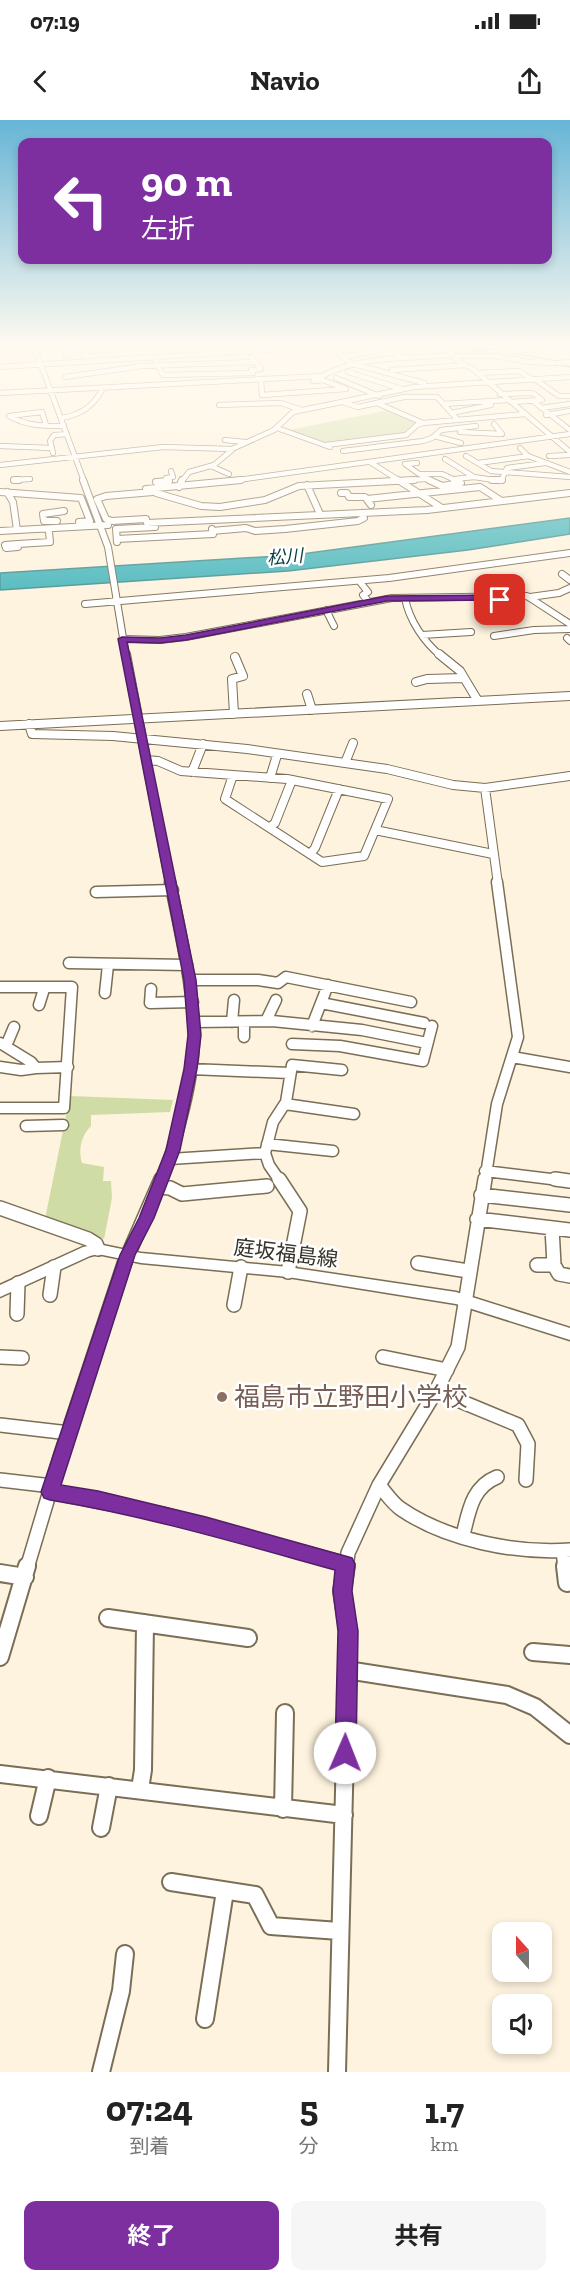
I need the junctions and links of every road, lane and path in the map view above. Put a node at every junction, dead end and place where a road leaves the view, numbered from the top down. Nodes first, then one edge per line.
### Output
1 (53, 437) edge
2 (68, 437) edge
3 (257, 437) edge
4 (303, 437) edge
5 (387, 437) edge
6 (398, 437) edge
7 (432, 437) edge
8 (441, 437) edge
9 (478, 437) dead end
10 (551, 437) joint
11 (490, 439) junction
12 (225, 440) dead end
13 (9, 442) dead end
14 (245, 442) junction
15 (406, 443) junction
16 (461, 443) junction
17 (508, 443) junction
18 (326, 445) junction
19 (0, 446) edge
20 (15, 446) junction
21 (52, 447) junction
22 (373, 447) junction
23 (510, 450) dead end
24 (229, 451) junction
25 (343, 451) junction
26 (219, 452) dead end
27 (570, 453) edge
28 (477, 454) dead end
29 (466, 456) junction
30 (529, 456) junction
31 (549, 456) dead end
32 (76, 458) junction
33 (60, 459) junction
34 (445, 459) junction
35 (435, 460) dead end
36 (425, 461) dead end
37 (370, 462) junction
38 (478, 463) junction
39 (545, 463) junction
40 (0, 465) edge
41 (211, 466) junction
42 (434, 467) dead end
43 (413, 470) junction
44 (171, 471) dead end
45 (405, 471) dead end
46 (567, 471) edge
47 (397, 472) dead end
48 (504, 472) junction
49 (229, 474) dead end
50 (389, 474) junction
51 (419, 474) junction
52 (442, 474) junction
53 (534, 475) junction
54 (474, 477) junction
55 (30, 479) dead end
56 (427, 479) junction
57 (455, 479) junction
58 (565, 479) edge
59 (399, 480) junction
60 (307, 485) junction
61 (442, 486) junction
62 (176, 487) junction
63 (0, 492) edge
64 (7, 492) junction
65 (89, 492) junction
66 (155, 492) junction
67 (450, 492) junction
68 (19, 493) junction
69 (341, 493) dead end
70 (570, 493) edge
71 (420, 494) junction
72 (145, 497) dead end
73 (216, 500) dead end
74 (367, 500) junction
75 (500, 500) junction
76 (180, 501) junction
77 (58, 504) dead end
78 (203, 507) junction
79 (219, 507) junction
80 (442, 508) junction
81 (257, 509) dead end
82 (268, 510) dead end
83 (64, 512) junction
84 (376, 512) junction
85 (362, 513) junction
86 (274, 516) junction
87 (321, 516) junction
88 (282, 519) junction
89 (209, 522) junction
90 (147, 523) junction
91 (66, 524) junction
92 (330, 524) junction
93 (101, 525) junction
94 (85, 529) dead end
95 (17, 530) junction
96 (51, 530) junction
97 (212, 531) junction
98 (0, 533) edge
99 (3, 547) edge
100 (570, 553) edge
101 (570, 559) edge
102 (527, 567) dead end
103 (562, 574) dead end
104 (570, 579) edge
105 (360, 582) junction
106 (562, 582) dead end
107 (570, 588) edge
108 (530, 597) junction
109 (405, 598) junction
110 (448, 599) junction
111 (378, 600) junction
112 (117, 601) junction
113 (369, 602) junction
114 (85, 604) dead end
115 (451, 608) dead end
116 (378, 609) dead end
117 (326, 610) junction
118 (570, 624) edge
119 (334, 626) dead end
120 (570, 629) edge
121 (471, 632) dead end
122 (422, 635) junction
123 (494, 636) dead end
124 (122, 639) junction
125 (235, 657) dead end
126 (464, 678) junction
127 (416, 682) dead end
128 (306, 694) dead end
129 (567, 696) edge
130 (478, 701) junction
131 (570, 705) edge
132 (312, 710) junction
133 (234, 714) junction
134 (137, 719) junction
135 (29, 724) junction
136 (0, 726) edge
137 (142, 739) junction
138 (353, 743) dead end
139 (203, 744) junction
140 (277, 755) junction
141 (146, 760) junction
142 (345, 763) junction
143 (192, 772) junction
144 (233, 776) junction
145 (570, 776) edge
146 (270, 777) junction
147 (292, 780) junction
148 (485, 788) junction
149 (339, 789) junction
150 (270, 827) junction
151 (375, 830) junction
152 (310, 854) junction
153 (494, 854) junction
154 (172, 890) junction
155 (96, 892) dead end
156 (69, 963) dead end
157 (108, 965) junction
158 (187, 965) junction
159 (190, 980) junction
160 (328, 986) junction
161 (0, 987) edge
162 (44, 989) junction
163 (151, 989) dead end
164 (105, 993) dead end
165 (234, 1000) dead end
166 (276, 1000) dead end
167 (193, 1002) junction
168 (411, 1002) dead end
169 (321, 1003) junction
170 (39, 1005) dead end
171 (194, 1022) junction
172 (232, 1022) junction
173 (244, 1022) junction
174 (266, 1022) junction
175 (312, 1026) junction
176 (14, 1027) dead end
177 (344, 1029) junction
178 (244, 1037) dead end
179 (427, 1043) junction
180 (292, 1044) dead end
181 (3, 1045) edge
182 (340, 1047) junction
183 (512, 1057) junction
184 (0, 1067) edge
185 (69, 1067) junction
186 (570, 1067) edge
187 (36, 1068) junction
188 (191, 1069) junction
189 (342, 1070) dead end
190 (289, 1073) junction
191 (285, 1104) junction
192 (0, 1108) edge
193 (354, 1114) dead end
194 (63, 1125) dead end
195 (26, 1126) dead end
196 (266, 1149) junction
197 (333, 1151) dead end
198 (170, 1159) junction
199 (485, 1171) junction
200 (570, 1181) edge
201 (267, 1186) dead end
202 (159, 1187) junction
203 (481, 1195) junction
204 (570, 1205) edge
205 (0, 1209) edge
206 (477, 1219) junction
207 (552, 1228) junction
208 (570, 1230) edge
209 (98, 1249) junction
210 (128, 1255) junction
211 (418, 1263) dead end
212 (537, 1265) dead end
213 (554, 1265) junction
214 (54, 1267) junction
215 (241, 1267) junction
216 (468, 1271) junction
217 (288, 1272) junction
218 (570, 1276) edge
219 (18, 1283) junction
220 (0, 1291) edge
221 (50, 1295) dead end
222 (465, 1300) junction
223 (234, 1305) dead end
224 (16, 1314) dead end
225 (570, 1334) edge
226 (0, 1357) edge
227 (22, 1358) dead end
228 (383, 1358) dead end
229 (447, 1370) junction
230 (436, 1391) junction
231 (0, 1425) edge
232 (69, 1433) junction
233 (497, 1477) dead end
234 (0, 1480) edge
235 (526, 1480) dead end
236 (379, 1485) junction
237 (51, 1489) junction
238 (463, 1535) junction
239 (566, 1551) edge
240 (345, 1564) junction
241 (0, 1573) edge
242 (25, 1577) junction
243 (567, 1583) dead end
244 (108, 1618) dead end
245 (145, 1623) junction
246 (248, 1638) dead end
247 (533, 1652) dead end
248 (570, 1655) edge
249 (0, 1657) edge
250 (347, 1670) junction
251 (285, 1713) dead end
252 (570, 1735) edge
253 (0, 1774) edge
254 (48, 1778) junction
255 (109, 1786) junction
256 (140, 1789) junction
257 (283, 1809) junction
258 (344, 1815) junction
259 (39, 1816) dead end
260 (101, 1828) dead end
261 (171, 1882) dead end
262 (225, 1891) junction
263 (339, 1931) junction
264 (125, 1954) dead end
265 (205, 2019) dead end
266 (101, 2072) edge
267 (337, 2072) edge

1 - 21 street
2 - 32 street
3 - 14 street
4 - 18 street
5 - 18 street
6 - 15 street
7 - 15 street
8 - 16 street
9 - 11 street
10 - 17 street
10 - 27 street
11 - 16 street
11 - 17 street
12 - 14 street
13 - 20 street
14 - 24 street
15 - 22 street
16 - 22 street
17 - 37 street
18 - 25 street
19 - 20 street
20 - 21 street
21 - 33 street
22 - 25 street
23 - 30 street
24 - 26 street
24 - 32 street
24 - 41 street
25 - 37 street
27 - 31 street
28 - 29 street
29 - 34 street
29 - 38 street
30 - 38 street
30 - 39 street
32 - 33 street
32 - 65 street
33 - 40 street
34 - 35 street
34 - 54 street
36 - 43 street
37 - 50 street
37 - 62 street
38 - 48 street
39 - 46 street
39 - 48 street
41 - 49 street
41 - 62 street
42 - 52 street
43 - 45 street
43 - 51 street
44 - 66 street
46 - 53 street
47 - 50 street
48 - 53 street
48 - 54 street
50 - 59 street
51 - 52 street
51 - 56 street
52 - 57 street
53 - 58 street
54 - 57 street
55 - 68 street
56 - 59 street
56 - 61 street
57 - 61 street
59 - 60 street
59 - 71 street
60 - 79 street
60 - 87 street
61 - 67 street
62 - 66 street
62 - 76 street
63 - 64 street
64 - 68 street
64 - 95 street
65 - 66 street
65 - 93 street
66 - 72 street
66 - 76 street
66 - 90 street
67 - 71 street
67 - 75 street
68 - 91 street
69 - 74 street
70 - 75 street
71 - 74 street
71 - 80 street
73 - 79 street
74 - 84 street
75 - 80 street
76 - 78 street
77 - 83 street
78 - 79 street
78 - 89 street
79 - 81 street
80 - 84 street
82 - 87 street
83 - 91 street
83 - 91 street
84 - 85 street
85 - 87 street
85 - 92 street
86 - 87 street
86 - 88 street
86 - 89 street
87 - 88 street
87 - 92 street
88 - 89 street
89 - 90 street
89 - 97 street
89 - 97 street
90 - 93 street
91 - 93 street
91 - 96 street
92 - 97 street
93 - 112 street
94 - 96 street
95 - 96 street
95 - 98 street
96 - 98 street
96 - 99 street
100 - 105 street
101 - 102 street
103 - 104 street
105 - 112 street
105 - 113 street
106 - 107 street
107 - 108 street
108 - 110 street
108 - 118 street
109 - 110 street
109 - 111 street
109 - 122 street
110 - 115 street
111 - 113 street
111 - 116 street
112 - 114 street
112 - 124 street
113 - 117 street
117 - 119 street
117 - 124 street
120 - 123 street
121 - 122 street
122 - 126 street
124 - 134 street
125 - 133 street
126 - 127 street
126 - 130 street
128 - 132 street
129 - 130 street
129 - 131 street
130 - 132 street
132 - 133 street
133 - 134 street
134 - 135 street
134 - 137 street
135 - 136 street
135 - 137 street
137 - 139 street
137 - 141 street
138 - 142 street
139 - 140 street
139 - 143 street
140 - 142 street
140 - 146 street
141 - 143 street
141 - 154 street
142 - 148 street
143 - 144 street
144 - 146 street
144 - 150 street
145 - 148 street
146 - 147 street
147 - 149 street
147 - 150 street
148 - 153 street
149 - 151 street
149 - 152 street
150 - 152 street
151 - 152 street
151 - 153 street
153 - 183 street
154 - 155 street
154 - 158 street
156 - 157 street
157 - 158 street
157 - 164 street
158 - 159 street
159 - 160 street
159 - 167 street
160 - 168 street
160 - 169 street
161 - 162 street
162 - 170 street
162 - 185 street
163 - 167 street
165 - 172 street
166 - 174 street
167 - 171 street
169 - 175 street
169 - 179 street
171 - 172 street
171 - 188 street
172 - 173 street
173 - 174 street
173 - 178 street
174 - 175 street
175 - 177 street
176 - 181 street
177 - 179 street
177 - 182 street
179 - 182 street
180 - 182 street
181 - 187 street
183 - 186 street
183 - 199 street
184 - 187 street
185 - 187 street
185 - 192 street
188 - 190 street
188 - 198 street
189 - 190 street
190 - 191 street
191 - 193 street
191 - 196 street
194 - 195 street
196 - 197 street
196 - 198 street
196 - 217 street
198 - 202 street
199 - 200 street
199 - 203 street
201 - 202 street
202 - 210 street
203 - 204 street
203 - 206 street
205 - 209 street
206 - 207 street
206 - 216 street
207 - 208 street
207 - 213 street
209 - 210 main road, 庭坂福島線
209 - 214 main road
210 - 215 main road, 庭坂福島線
210 - 232 street
211 - 216 street
212 - 213 street
213 - 218 street
214 - 219 main road
214 - 221 street
215 - 217 main road, 庭坂福島線
215 - 223 street
216 - 222 street
217 - 222 main road, 庭坂福島線
219 - 220 main road
219 - 224 street
222 - 225 main road, 庭坂福島線
222 - 229 street
226 - 227 street
228 - 229 street
229 - 230 street
230 - 235 street
230 - 236 street
231 - 232 street
232 - 237 street
233 - 238 street
234 - 237 street
236 - 238 street
236 - 240 street
237 - 240 street
237 - 242 street
238 - 239 street
239 - 243 street
240 - 250 street
241 - 242 street
242 - 249 street
244 - 245 street
245 - 246 street
245 - 256 street
247 - 248 street
250 - 252 street
250 - 258 street
251 - 257 street
253 - 254 street
254 - 255 street
254 - 259 street
255 - 256 street
255 - 260 street
256 - 257 street
257 - 258 street
258 - 263 street
261 - 262 street
262 - 263 street
262 - 265 street
263 - 267 street
264 - 266 street

